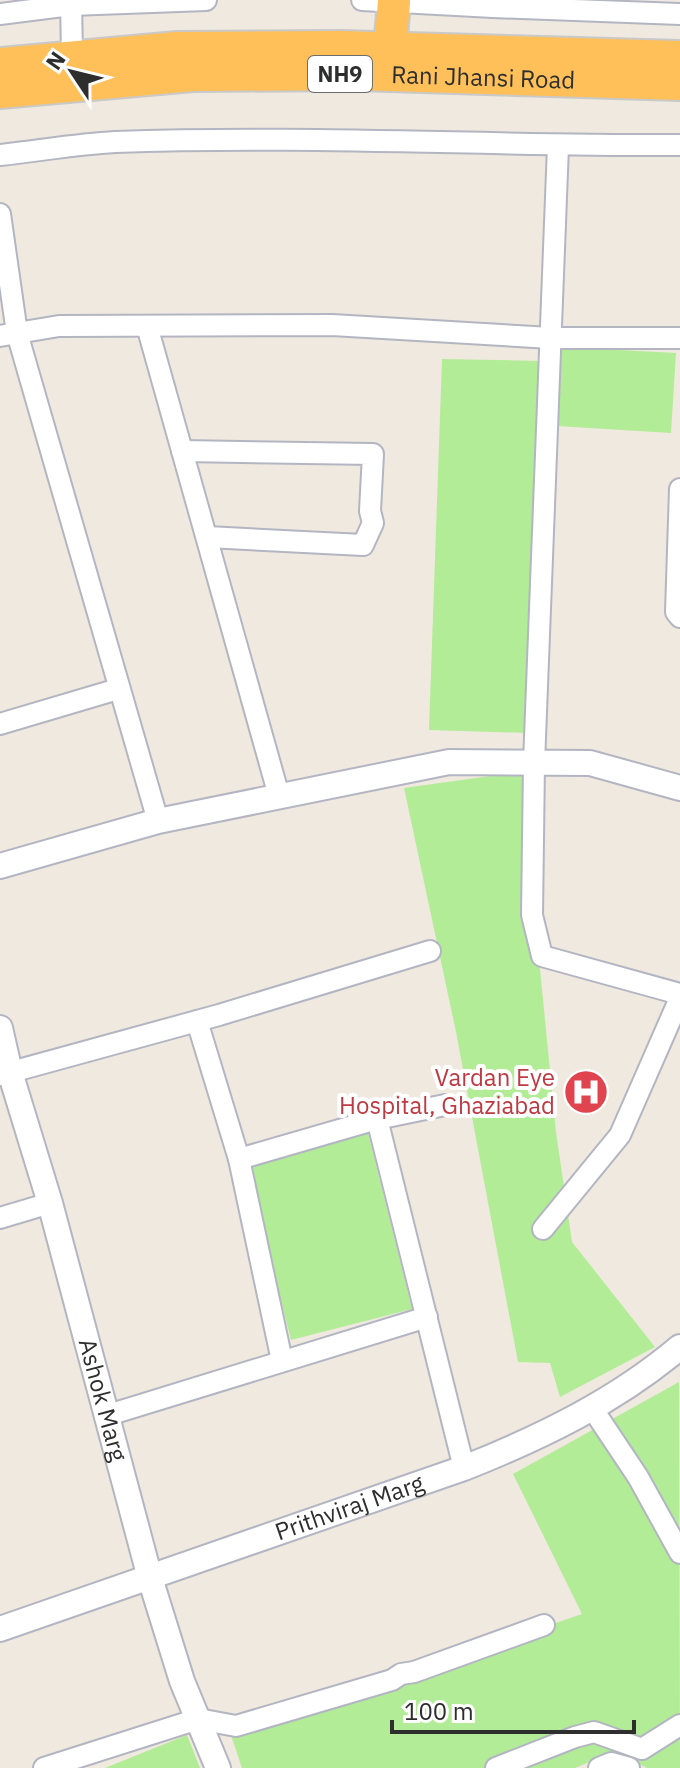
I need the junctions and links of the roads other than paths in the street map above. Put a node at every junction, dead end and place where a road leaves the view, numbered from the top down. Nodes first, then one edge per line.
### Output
1 (206, 0) edge
2 (362, 0) edge
3 (394, 2) edge
4 (71, 3) edge
5 (492, 3) edge
6 (0, 14) edge
7 (680, 14) edge
8 (390, 48) junction
9 (72, 56) junction
10 (680, 57) edge
11 (0, 64) edge
12 (506, 65) junction
13 (564, 67) junction
14 (680, 84) edge
15 (0, 92) edge
16 (680, 145) edge
17 (558, 146) junction
18 (0, 155) edge
19 (0, 214) edge
20 (147, 326) junction
21 (9, 334) edge
22 (551, 338) junction
23 (680, 338) edge
24 (182, 451) junction
25 (680, 489) edge
26 (207, 537) junction
27 (680, 617) edge
28 (118, 689) junction
29 (0, 724) edge
30 (534, 763) junction
31 (680, 788) edge
32 (279, 796) junction
33 (158, 821) junction
34 (0, 866) edge
35 (430, 951) dead end
36 (680, 996) edge
37 (197, 1021) junction
38 (0, 1028) edge
39 (5, 1074) edge
40 (445, 1105) dead end
41 (377, 1119) junction
42 (239, 1159) junction
43 (50, 1203) junction
44 (0, 1218) edge
45 (543, 1229) dead end
46 (427, 1317) junction
47 (680, 1347) edge
48 (282, 1361) junction
49 (592, 1408) junction
50 (105, 1416) junction
51 (464, 1468) junction
52 (680, 1553) edge
53 (150, 1578) junction
54 (544, 1625) dead end
55 (0, 1629) edge
56 (198, 1719) junction
57 (680, 1725) edge
58 (44, 1768) edge
59 (218, 1768) edge
60 (496, 1768) edge
61 (599, 1768) edge
62 (629, 1768) edge

1 - 4 street
2 - 3 street
3 - 5 street
3 - 8 highway
4 - 6 street
4 - 9 street
5 - 7 street
8 - 9 highway, Rani Jhansi Road / NH9
8 - 12 highway, Rani Jhansi Road / NH9
9 - 11 highway, Rani Jhansi Road / NH9
10 - 13 highway, Rani Jhansi Road / NH9
12 - 13 highway, Rani Jhansi Road / NH9
12 - 15 highway, Rani Jhansi Road / NH9
13 - 14 highway, Rani Jhansi Road / NH9
16 - 17 street
17 - 18 street
17 - 22 street
19 - 21 street
20 - 21 street
20 - 22 street
20 - 24 street
21 - 28 street
22 - 23 street
22 - 30 street
24 - 26 street
24 - 26 street
25 - 27 street
26 - 32 street
28 - 29 street
28 - 33 street
30 - 31 street
30 - 32 street
30 - 36 street
32 - 33 street
33 - 34 street
35 - 37 street
36 - 45 street
37 - 39 street
37 - 42 street
38 - 39 street, Ashok Marg
39 - 43 street, Ashok Marg
40 - 41 street
41 - 42 street
41 - 46 street
42 - 48 street
43 - 44 street
43 - 50 street, Ashok Marg
46 - 48 street
46 - 51 street
47 - 49 street, Prithviraj Marg
48 - 50 street
49 - 51 street, Prithviraj Marg
49 - 52 street
50 - 53 street, Ashok Marg
51 - 53 street, Prithviraj Marg
53 - 55 street, Prithviraj Marg
53 - 56 street, Ashok Marg
54 - 56 street
56 - 58 street
56 - 59 street, Ashok Marg
57 - 60 street
61 - 62 street

